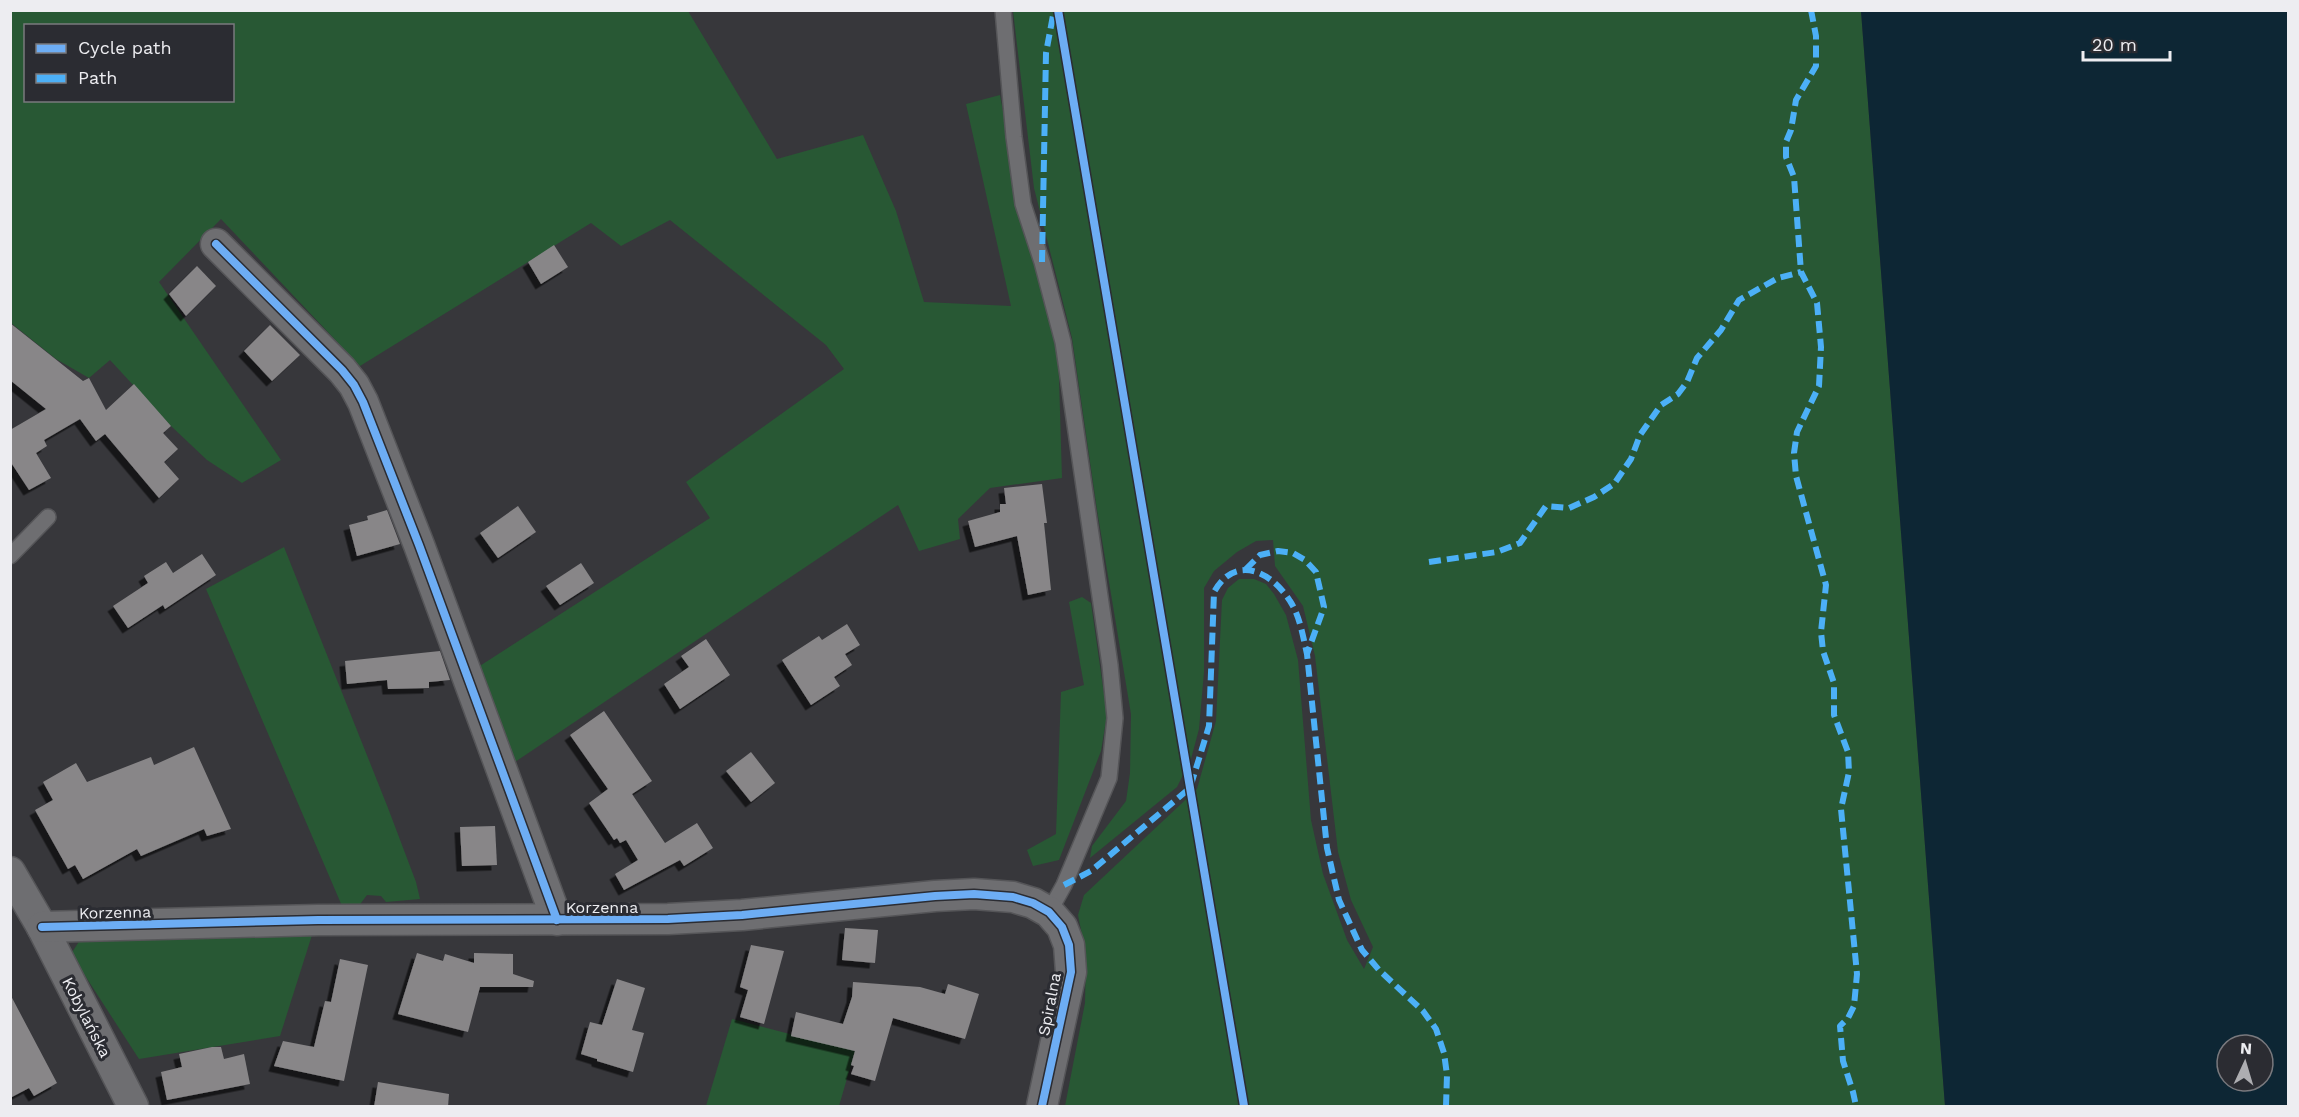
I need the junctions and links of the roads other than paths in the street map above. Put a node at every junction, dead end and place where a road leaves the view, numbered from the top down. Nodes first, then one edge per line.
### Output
1 (1003, 10) edge
2 (216, 244) dead end
3 (48, 517) dead end
4 (10, 556) edge
5 (10, 872) edge
6 (1049, 912) junction
7 (557, 920) junction
8 (42, 927) junction
9 (133, 1107) edge
10 (1042, 1107) edge

1 - 6 lane
2 - 7 street
3 - 4 lane
5 - 8 street
6 - 7 street, Korzenna
6 - 10 street, Spiralna
7 - 8 street, Korzenna
8 - 9 street, Kobylańska

